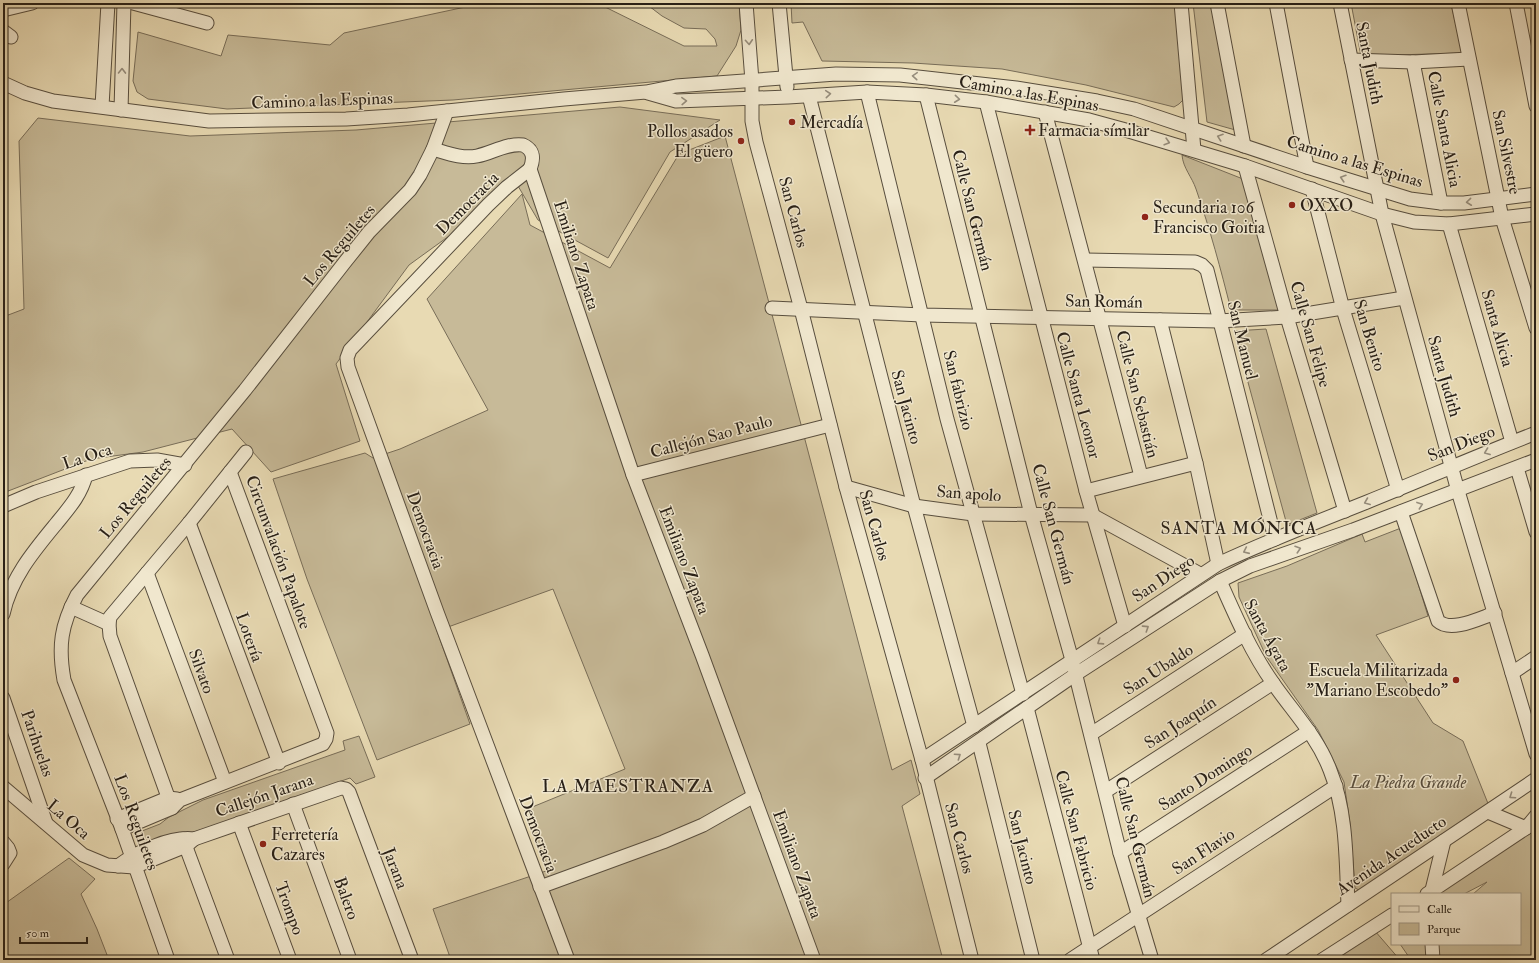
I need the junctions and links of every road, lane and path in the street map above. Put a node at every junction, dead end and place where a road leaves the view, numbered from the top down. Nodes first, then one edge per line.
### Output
1 (32, 3) edge
2 (108, 3) edge
3 (124, 3) edge
4 (133, 3) edge
5 (746, 3) edge
6 (779, 3) edge
7 (1181, 3) edge
8 (1217, 3) edge
9 (1276, 3) edge
10 (1340, 3) edge
11 (1458, 3) edge
12 (1516, 3) edge
13 (3, 10) edge
14 (207, 23) dead end
15 (1469, 59) junction
16 (1351, 60) junction
17 (1413, 62) junction
18 (787, 79) junction
19 (752, 81) junction
20 (3, 83) edge
21 (646, 92) junction
22 (867, 92) junction
23 (926, 95) junction
24 (809, 96) junction
25 (788, 97) junction
26 (752, 98) junction
27 (986, 102) junction
28 (102, 106) junction
29 (1536, 106) edge
30 (121, 110) junction
31 (447, 111) junction
32 (1045, 112) junction
33 (1193, 128) junction
34 (1244, 146) junction
35 (433, 149) junction
36 (1194, 150) junction
37 (1245, 166) junction
38 (1307, 167) junction
39 (530, 169) junction
40 (1312, 189) junction
41 (1376, 189) junction
42 (1536, 194) edge
43 (1498, 199) junction
44 (1441, 203) junction
45 (1382, 214) junction
46 (1536, 214) edge
47 (1502, 218) junction
48 (1449, 224) junction
49 (1085, 260) junction
50 (1404, 298) junction
51 (772, 308) dead end
52 (801, 309) junction
53 (1343, 309) junction
54 (863, 312) junction
55 (922, 315) junction
56 (981, 315) junction
57 (1041, 317) junction
58 (1287, 317) junction
59 (1100, 318) junction
60 (1160, 320) junction
61 (1219, 321) junction
62 (1536, 328) edge
63 (830, 424) junction
64 (1536, 433) edge
65 (1512, 442) junction
66 (246, 452) dead end
67 (1536, 460) edge
68 (1196, 463) junction
69 (185, 465) junction
70 (1452, 466) junction
71 (1516, 468) junction
72 (230, 472) junction
73 (86, 475) junction
74 (633, 475) junction
75 (1141, 476) junction
76 (846, 487) junction
77 (1398, 490) junction
78 (1086, 491) junction
79 (1458, 491) junction
80 (3, 506) edge
81 (914, 506) junction
82 (1345, 511) junction
83 (1401, 512) junction
84 (973, 514) junction
85 (1031, 514) junction
86 (1092, 514) junction
87 (189, 523) junction
88 (1536, 532) edge
89 (1275, 539) junction
90 (1218, 564) junction
91 (147, 573) junction
92 (1200, 574) junction
93 (1220, 581) junction
94 (71, 607) junction
95 (1495, 613) junction
96 (3, 614) edge
97 (109, 624) junction
98 (1124, 626) junction
99 (1245, 634) junction
100 (1536, 657) edge
101 (1072, 660) junction
102 (1512, 673) junction
103 (1076, 674) junction
104 (1273, 683) junction
105 (1023, 694) junction
106 (3, 698) edge
107 (1027, 708) junction
108 (974, 726) junction
109 (1309, 731) junction
110 (1091, 734) junction
111 (978, 742) junction
112 (1536, 754) edge
113 (922, 760) junction
114 (279, 763) junction
115 (925, 778) junction
116 (1536, 779) edge
117 (225, 782) junction
118 (1336, 786) junction
119 (346, 789) joint
120 (1106, 791) junction
121 (5, 792) edge
122 (754, 796) junction
123 (173, 802) junction
124 (293, 804) junction
125 (1488, 812) junction
126 (1536, 816) edge
127 (239, 822) junction
128 (46, 823) junction
129 (120, 824) junction
130 (1526, 828) junction
131 (188, 841) junction
132 (1444, 841) junction
133 (3, 842) edge
134 (1120, 853) junction
135 (133, 861) junction
136 (3, 864) edge
137 (540, 887) junction
138 (1429, 893) edge
139 (1348, 905) junction
140 (1138, 914) junction
141 (1391, 916) edge
142 (1432, 945) edge
143 (1089, 947) junction
144 (168, 960) edge
145 (228, 960) edge
146 (290, 960) edge
147 (350, 960) edge
148 (412, 960) edge
149 (568, 960) edge
150 (814, 960) edge
151 (972, 960) edge
152 (1033, 960) edge
153 (1070, 960) edge
154 (1093, 960) edge
155 (1152, 960) edge
156 (1266, 960) edge
157 (1322, 960) edge
158 (1433, 960) edge

1 - 13 street
2 - 28 street
30 -> 3 street
4 - 14 street
5 -> 19 street, San Carlos
6 - 18 street
7 - 33 street
8 - 34 street
9 - 38 street
10 - 16 street, Santa Judith
11 - 15 street, San Silvestre
12 - 29 street
15 - 17 street
15 - 43 street, San Silvestre
16 - 17 street
16 - 41 street, Santa Judith
17 - 44 street, Calle Santa Alicia
18 - 19 street, Camino a las Espinas
18 - 25 street
33 -> 18 street, Camino a las Espinas
19 - 21 street, Camino a las Espinas
19 - 26 street, San Carlos
20 - 28 street, Camino a las Espinas
21 -> 26 street, Camino a las Espinas
21 - 31 street, Camino a las Espinas
22 - 23 street, Camino a las Espinas
24 -> 22 street, Camino a las Espinas
22 - 55 street, San fabrizio
23 -> 27 street, Camino a las Espinas
23 - 56 street, Calle San Germán
24 - 25 street, Camino a las Espinas
24 - 54 street, San Jacinto
25 - 26 street, Camino a las Espinas
26 - 52 street, San Carlos
27 - 32 street, Camino a las Espinas
27 - 57 street, Calle Santa Leonor
28 - 30 street, Camino a las Espinas
30 - 31 street, Camino a las Espinas
31 - 35 street, Los Reguiletes
32 -> 36 street, Camino a las Espinas
32 - 49 street, Calle San Sebastián
34 -> 33 street, Camino a las Espinas
33 - 36 street
34 - 38 street, Camino a las Espinas
35 - 39 street, Emiliano Zapata
35 - 69 street, Los Reguiletes
36 - 37 street, Camino a las Espinas
37 - 40 street, Camino a las Espinas
37 - 58 street, Calle San Felipe
41 -> 38 street, Camino a las Espinas
39 - 74 street, Emiliano Zapata
39 - 137 street, Democracia
40 - 45 street, Camino a las Espinas
40 - 53 street, San Benito
41 - 44 street, Camino a las Espinas
41 - 45 street, Santa Judith
42 - 43 street, Camino a las Espinas
43 -> 44 street, Camino a las Espinas
43 - 47 street, San Silvestre
45 - 48 street, Camino a las Espinas
45 - 50 street, Santa Judith
46 - 47 street, Camino a las Espinas
47 - 48 street, Camino a las Espinas
47 - 62 street, San Silvestre
48 - 65 street, Santa Alicia
49 - 59 street, Calle San Sebastián
49 - 61 street, San Manuel
50 - 53 street, San Román
50 - 70 street, Santa Judith
51 - 52 street, San Román
52 - 54 street, San Román
52 - 63 street, San Carlos
53 - 58 street, San Román
53 - 77 street, San Benito
54 - 55 street, San Román
54 - 81 street, San Jacinto
55 - 56 street, San Román
55 - 84 street, San fabrizio
56 - 57 street, San Román
56 - 85 street, Calle San Germán
57 - 59 street, San Román
57 - 78 street, Calle Santa Leonor
58 - 61 street, San Román
58 - 82 street, Calle San Felipe
59 - 60 street, San Román
59 - 75 street, Calle San Sebastián
60 - 61 street, San Román
60 - 68 street
61 - 89 street, San Manuel
63 - 74 street, Callejón Sao Paulo
63 - 76 street, San Carlos
64 - 65 street, San Diego
65 -> 70 street, San Diego
66 - 72 street
67 - 71 street, San Diego
68 - 75 street
68 - 90 street
69 - 73 street, La Oca
69 - 94 street, Los Reguiletes
70 - 77 street, San Diego
70 - 79 street, Santa Judith
71 - 79 street, San Diego
71 - 88 street
72 - 87 street, Circunvalación Papalote
72 - 114 street, Circunvalación Papalote
73 - 80 street, La Oca
73 - 96 street
74 - 122 street, Emiliano Zapata
75 - 78 street
76 - 81 street, San apolo
76 - 113 street, San Carlos
77 -> 82 street, San Diego
78 - 86 street, Calle Santa Leonor
83 -> 79 street, San Diego
79 - 95 street, Santa Judith
81 - 84 street, San apolo
81 - 108 street, San Jacinto
82 - 89 street, San Diego
93 -> 83 street, San Diego
83 - 95 street
84 - 85 street, San apolo
84 - 105 street, San fabrizio
85 - 86 street, San apolo
85 - 101 street, Calle San Germán
86 - 92 street
86 - 98 street, Calle Santa Leonor
87 - 91 street, Circunvalación Papalote
87 - 114 street, Lotería
89 -> 90 street, San Diego
90 - 92 street, San Diego
91 - 97 street, Circunvalación Papalote
91 - 117 street, Silvato
92 - 98 street, San Diego
93 - 99 street, Santa Ágata
103 -> 93 street, San Diego
94 - 97 street
94 - 129 street, Los Reguiletes
95 - 102 street, Santa Judith
97 - 123 street
98 -> 101 street, San Diego
99 - 104 street, Santa Ágata
99 - 110 street, San Ubaldo
100 - 102 street
101 - 103 street, Calle San Germán
101 - 105 street, San Diego
102 - 112 street, Santa Judith
103 - 107 street, San Diego
103 - 110 street, Calle San Germán
104 - 109 street, Santa Ágata
104 - 120 street, San Joaquín
105 - 108 street, San Diego
106 - 128 street, Parihuelas
107 - 111 street, San Diego
107 - 143 street, Calle San Fabricio
108 - 113 street, San Diego
109 - 118 street, Santa Ágata
109 - 134 street, Santo Domingo
110 - 120 street, Calle San Germán
115 -> 111 street, San Diego
111 - 152 street, San Jacinto
113 - 115 street, San Carlos
114 - 117 street, Circunvalación Papalote
115 - 151 street, San Carlos
116 -> 125 street, Avenida Acueducto
117 - 123 street, Circunvalación Papalote
118 - 139 street, Santa Ágata
118 - 140 street, San Flavio
119 - 124 street, Callejón Jarana
119 - 148 street, Jarana
120 - 134 street, Calle San Germán
121 - 128 street, La Oca
122 - 137 street
122 - 150 street, Emiliano Zapata
123 - 129 street, Circunvalación Papalote
124 - 127 street, Callejón Jarana
124 - 147 street, Balero
125 - 130 street
125 - 132 street, Avenida Acueducto
126 - 130 street
127 - 131 street, Callejón Jarana
127 - 146 street, Trompo
128 - 135 street, La Oca
129 - 135 street, Los Reguiletes
130 - 138 street
131 - 135 street, Callejón Jarana
131 - 145 street
132 - 138 street
132 - 139 street, Avenida Acueducto
133 - 136 street
134 - 140 street, Calle San Germán
135 - 144 street, Los Reguiletes
137 - 149 street, Democracia
139 - 156 street, Avenida Acueducto
140 - 143 street, San Flavio
140 - 155 street, Calle San Germán
141 - 157 street
142 - 158 street
143 - 153 street, San Flavio
143 - 154 street, Calle San Fabricio

